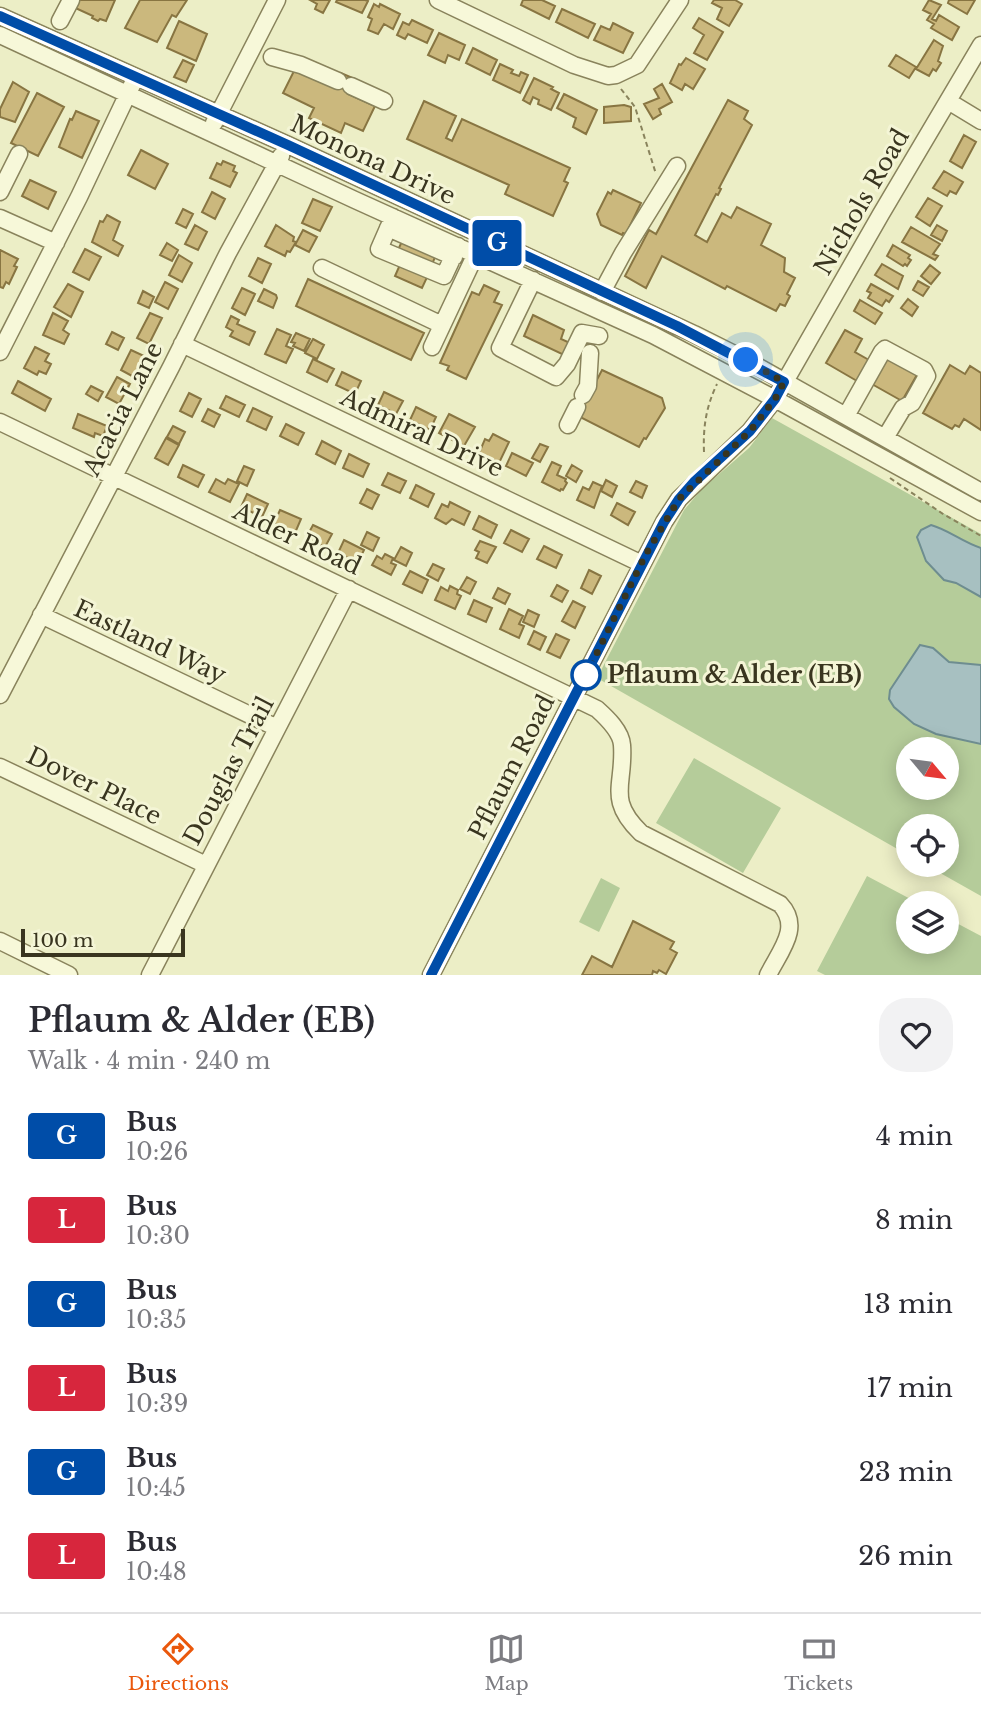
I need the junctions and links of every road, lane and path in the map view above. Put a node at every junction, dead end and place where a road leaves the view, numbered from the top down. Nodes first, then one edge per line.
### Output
1 (71, 0) edge
2 (277, 0) edge
3 (680, 0) edge
4 (448, 2) edge
5 (0, 16) edge
6 (61, 21) dead end
7 (0, 35) edge
8 (981, 46) edge
9 (272, 57) dead end
10 (621, 73) junction
11 (136, 78) junction
12 (127, 94) junction
13 (384, 100) dead end
14 (948, 102) junction
15 (218, 114) junction
16 (981, 121) edge
17 (210, 131) junction
18 (288, 145) junction
19 (19, 154) dead end
20 (277, 164) junction
21 (677, 166) dead end
22 (367, 175) junction
23 (0, 192) edge
24 (661, 192) junction
25 (355, 200) junction
26 (0, 218) edge
27 (391, 223) junction
28 (484, 237) junction
29 (57, 243) junction
30 (456, 252) junction
31 (476, 254) junction
32 (322, 268) dead end
33 (533, 280) junction
34 (602, 292) junction
35 (442, 325) junction
36 (599, 336) dead end
37 (182, 344) junction
38 (432, 347) dead end
39 (0, 352) edge
40 (590, 353) dead end
41 (718, 380) dead end
42 (784, 382) junction
43 (775, 399) junction
44 (846, 416) junction
45 (0, 422) edge
46 (568, 425) dead end
47 (885, 438) junction
48 (704, 453) dead end
49 (114, 477) junction
50 (981, 492) edge
51 (981, 512) edge
52 (642, 564) junction
53 (349, 589) junction
54 (41, 615) junction
55 (0, 695) edge
56 (575, 696) junction
57 (278, 728) junction
58 (0, 767) edge
59 (206, 865) junction
60 (0, 941) edge
61 (69, 975) edge
62 (150, 975) edge
63 (430, 975) edge
64 (768, 975) edge

1 - 6 street
2 - 15 street
3 - 10 street
4 - 10 street
5 - 11 street, Monona Drive
7 - 12 street, Monona Drive
8 - 14 street, Nichols Road
9 - 13 street
10 - 24 path
11 - 12 street
11 - 15 street, Monona Drive
12 - 17 street, Monona Drive
12 - 29 street
14 - 16 street
14 - 42 street, Nichols Road
15 - 17 street
15 - 18 street, Monona Drive
17 - 20 street, Monona Drive
18 - 20 street, Acacia Lane
18 - 22 street, Monona Drive
19 - 23 street
20 - 25 street, Monona Drive
20 - 37 street, Acacia Lane
21 - 24 street
22 - 25 street
22 - 28 street, Monona Drive
24 - 34 street
25 - 27 street, Monona Drive
26 - 29 street
27 - 30 street, Monona Drive
27 - 30 street
28 - 31 street
28 - 34 street, Monona Drive
29 - 39 street
30 - 31 street, Monona Drive
31 - 33 street, Monona Drive
31 - 35 street
32 - 35 street
33 - 36 street
33 - 43 street, Monona Drive
34 - 42 street, Monona Drive
35 - 38 street
37 - 49 street, Acacia Lane
37 - 52 street, Admiral Drive
40 - 46 street
41 - 48 path
42 - 43 street, Pflaum Road
42 - 44 street, Monona Drive
43 - 51 street, Monona Drive
43 - 52 street, Pflaum Road
44 - 47 street, Monona Drive
44 - 47 street
45 - 49 street, Alder Road
47 - 50 street, Monona Drive
49 - 53 street, Alder Road
49 - 54 street, Acacia Lane
52 - 56 street, Pflaum Road
53 - 56 street, Alder Road
53 - 57 street, Douglas Trail
54 - 55 street, Acacia Lane
54 - 57 street, Eastland Way
56 - 63 street, Pflaum Road
56 - 64 street, Alder Road
57 - 59 street, Douglas Trail
58 - 59 street, Dover Place
59 - 62 street, Douglas Trail
60 - 61 street

